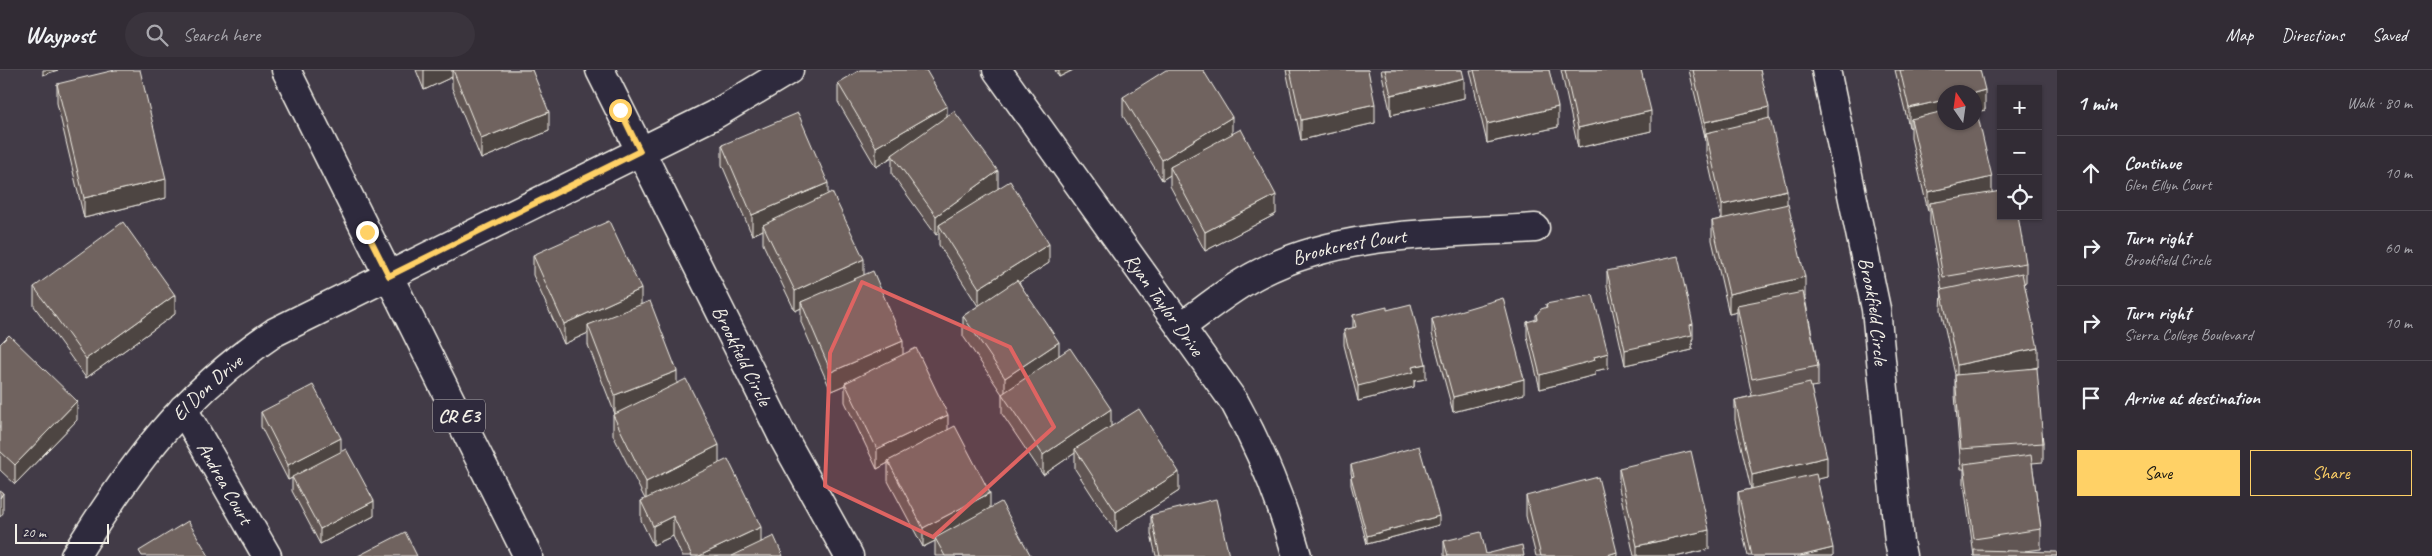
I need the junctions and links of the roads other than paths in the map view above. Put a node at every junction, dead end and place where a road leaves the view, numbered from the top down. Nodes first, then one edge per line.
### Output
1 (286, 70) edge
2 (600, 70) edge
3 (789, 70) edge
4 (996, 70) edge
5 (1826, 70) edge
6 (640, 151) junction
7 (1535, 228) dead end
8 (389, 276) junction
9 (1182, 326) junction
10 (183, 409) junction
11 (75, 556) edge
12 (267, 556) edge
13 (528, 556) edge
14 (849, 556) edge
15 (1296, 556) edge
16 (1902, 556) edge

1 - 8 street, CR E3
2 - 6 street, Brookfield Circle
3 - 6 street
4 - 9 street, Ryan Taylor Drive
5 - 16 street, Brookfield Circle
6 - 8 street
6 - 14 street, Brookfield Circle
7 - 9 street, Brookcrest Court
8 - 10 street, El Don Drive
8 - 13 street, CR E3
9 - 15 street, Ryan Taylor Drive
10 - 11 street, El Don Drive
10 - 12 street, Andrea Court

